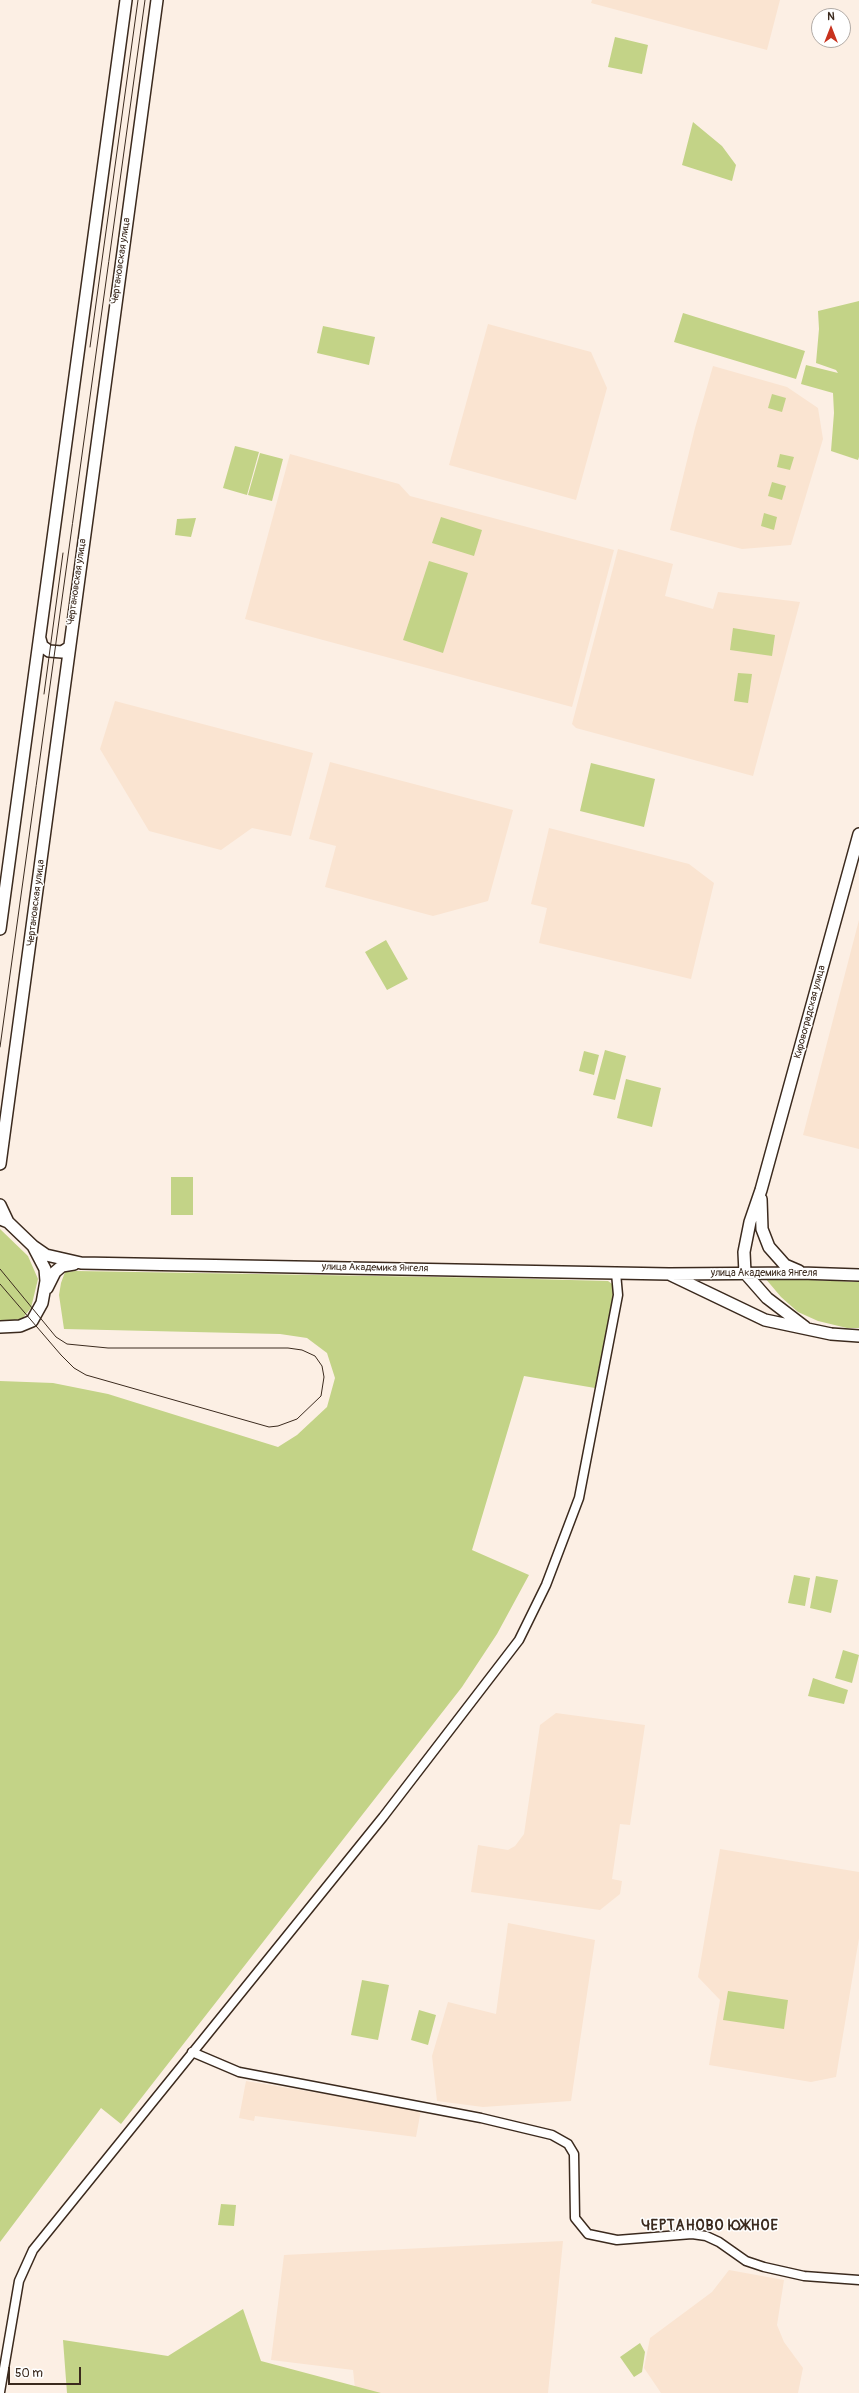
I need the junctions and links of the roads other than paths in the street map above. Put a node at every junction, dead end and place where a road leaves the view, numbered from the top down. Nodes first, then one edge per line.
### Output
1 (126, 0) edge
2 (157, 0) edge
3 (40, 639) junction
4 (68, 648) junction
5 (859, 834) edge
6 (0, 929) edge
7 (0, 1164) edge
8 (762, 1190) junction
9 (0, 1205) edge
10 (4, 1220) edge
11 (33, 1246) junction
12 (81, 1263) junction
13 (616, 1273) junction
14 (745, 1273) junction
15 (801, 1273) junction
16 (669, 1274) junction
17 (859, 1275) edge
18 (42, 1304) junction
19 (0, 1327) edge
20 (811, 1330) junction
21 (859, 1336) edge
22 (192, 2052) junction
23 (859, 2280) edge
24 (0, 2392) edge

1 - 3 main road
2 - 4 main road, Чертановская улица
3 - 4 main road
3 - 6 main road
4 - 7 main road, Чертановская улица
5 - 8 main road, Кировоградская улица
8 - 14 main road, Кировоградская улица
8 - 15 main road, Кировоградская улица
9 - 10 main road
10 - 11 main road
11 - 12 main road
11 - 18 main road
12 - 13 main road, улица Академика Янгеля
12 - 18 main road
13 - 16 main road, улица Академика Янгеля
13 - 22 street
14 - 15 main road, улица Академика Янгеля
14 - 16 main road, улица Академика Янгеля
14 - 20 main road
15 - 17 main road, улица Академика Янгеля
16 - 20 main road, улица Академика Янгеля
18 - 19 main road
20 - 21 main road, улица Академика Янгеля
22 - 23 street
22 - 24 street

